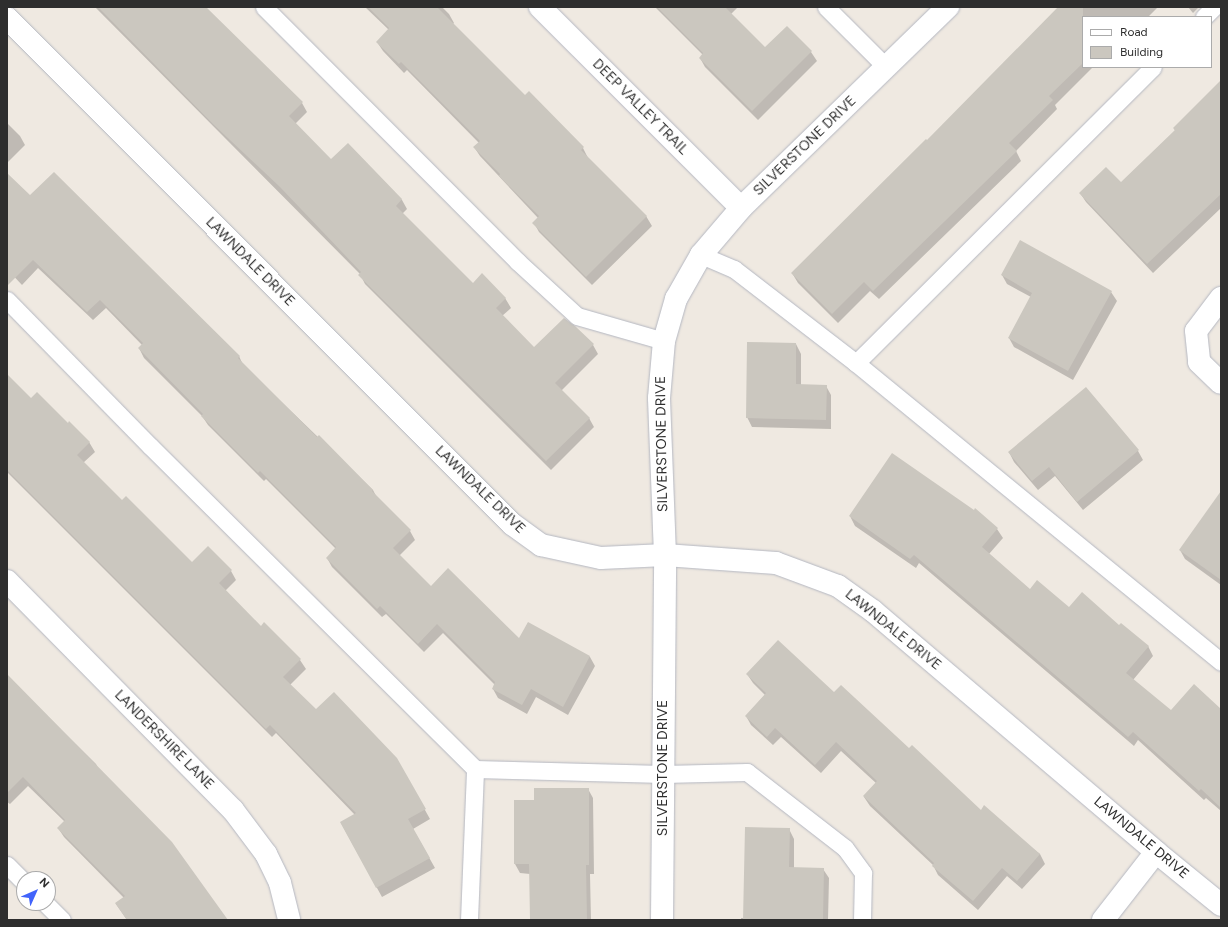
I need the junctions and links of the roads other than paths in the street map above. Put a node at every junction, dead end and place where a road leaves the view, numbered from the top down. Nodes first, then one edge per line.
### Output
1 (264, 7) edge
2 (540, 7) edge
3 (826, 7) edge
4 (948, 7) edge
5 (1214, 7) edge
6 (1205, 16) edge
7 (7, 18) edge
8 (886, 68) junction
9 (1152, 68) edge
10 (741, 208) junction
11 (701, 255) junction
12 (1221, 298) edge
13 (7, 300) edge
14 (664, 341) junction
15 (856, 363) junction
16 (1221, 383) edge
17 (665, 555) junction
18 (7, 581) edge
19 (1221, 662) edge
20 (475, 769) junction
21 (663, 774) junction
22 (1156, 852) junction
23 (7, 866) edge
24 (16, 874) edge
25 (1221, 905) edge
26 (52, 911) edge
27 (62, 920) edge
28 (289, 920) edge
29 (469, 920) edge
30 (662, 920) edge
31 (862, 920) edge
32 (1103, 920) edge

1 - 14 lane
2 - 10 street, DEEP VALLEY TRAIL
3 - 8 lane
4 - 8 street, SILVERSTONE DRIVE
5 - 6 lane
7 - 17 street, LAWNDALE DRIVE
8 - 10 street, SILVERSTONE DRIVE
9 - 15 lane
10 - 11 street, SILVERSTONE DRIVE
11 - 14 street, SILVERSTONE DRIVE
11 - 15 lane
12 - 16 street
13 - 20 lane
14 - 17 street, SILVERSTONE DRIVE
15 - 19 lane
17 - 21 street, SILVERSTONE DRIVE
17 - 22 street, LAWNDALE DRIVE
18 - 28 street, LANDERSHIRE LANE
20 - 21 lane
20 - 29 lane
21 - 30 street, SILVERSTONE DRIVE
21 - 31 lane
22 - 25 street, LAWNDALE DRIVE
22 - 32 street
23 - 24 lane
26 - 27 lane

